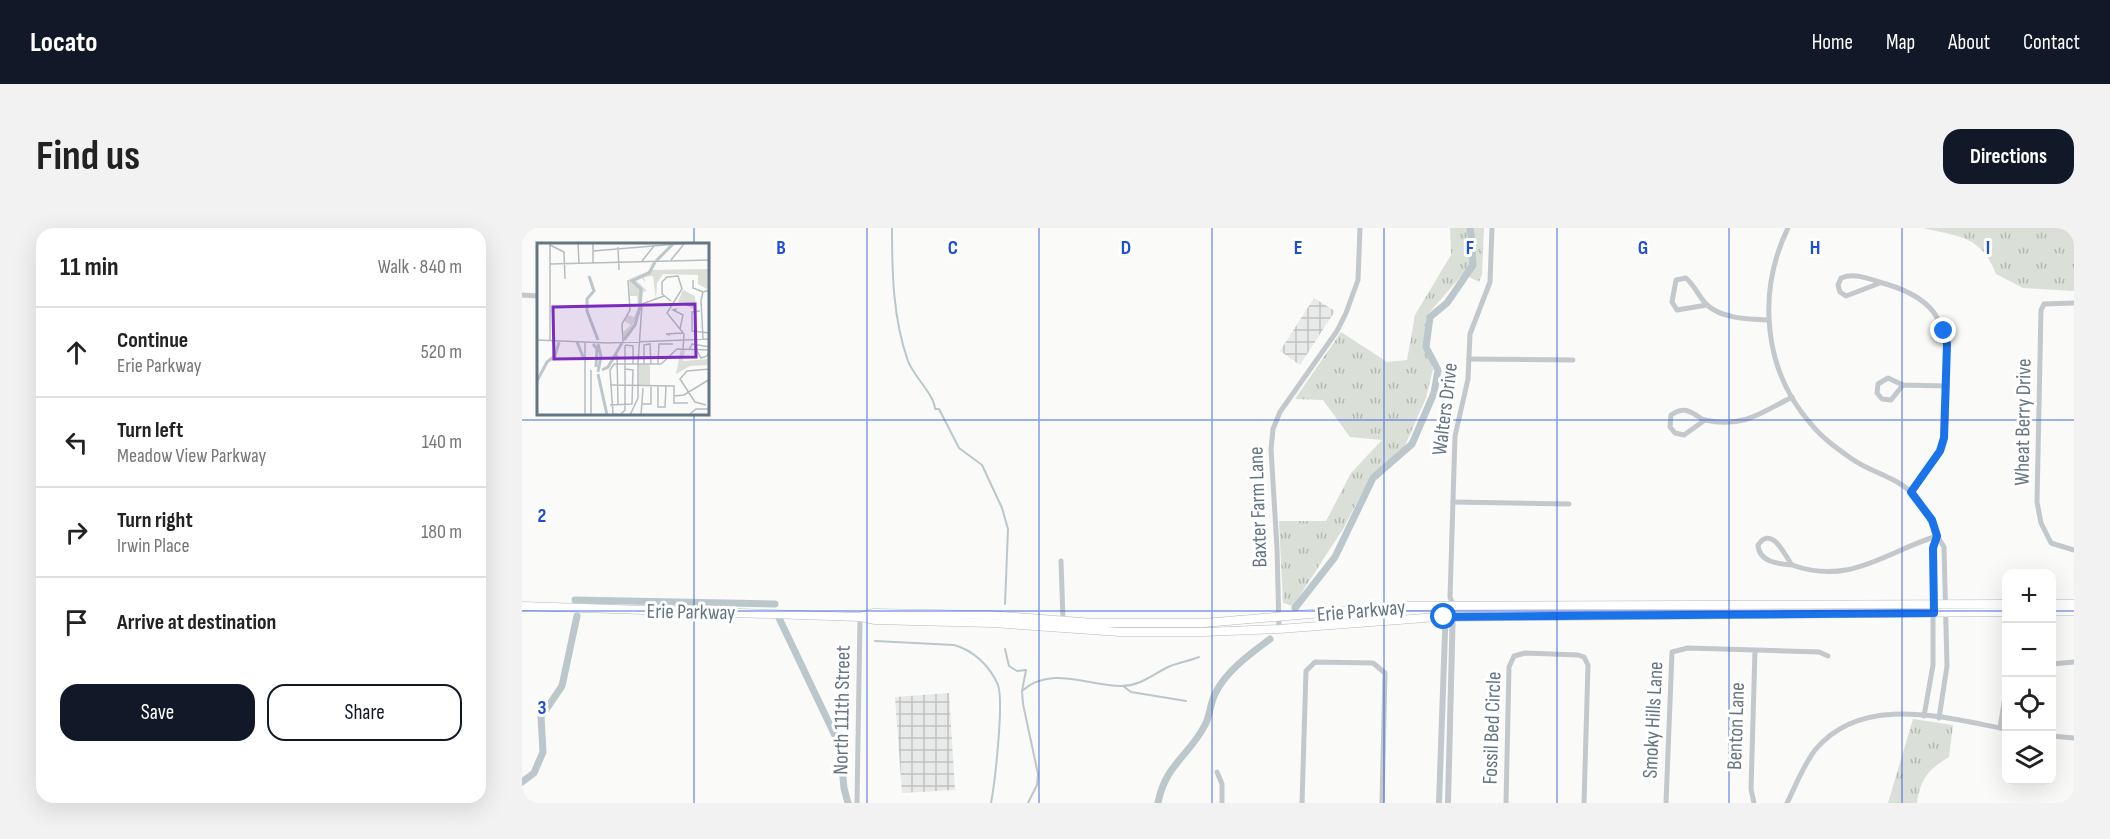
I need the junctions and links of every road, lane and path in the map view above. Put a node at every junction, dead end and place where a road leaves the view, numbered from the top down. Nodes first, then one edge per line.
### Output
1 (1360, 228) edge
2 (1492, 228) edge
3 (1788, 228) edge
4 (1880, 283) junction
5 (522, 295) edge
6 (537, 296) edge
7 (2074, 303) edge
8 (1707, 305) junction
9 (1768, 320) junction
10 (1468, 359) junction
11 (1573, 360) dead end
12 (1903, 385) junction
13 (1947, 386) junction
14 (1792, 397) junction
15 (1705, 420) junction
16 (1911, 492) junction
17 (1454, 502) junction
18 (1569, 504) dead end
19 (1937, 536) junction
20 (2074, 550) edge
21 (1061, 561) dead end
22 (1792, 565) junction
23 (1450, 602) junction
24 (2002, 604) edge
25 (2056, 604) edge
26 (2074, 604) edge
27 (522, 606) edge
28 (1934, 608) junction
29 (1947, 608) junction
30 (2056, 611) edge
31 (2074, 611) edge
32 (2002, 612) edge
33 (860, 617) junction
34 (1448, 617) junction
35 (1278, 619) junction
36 (1063, 620) junction
37 (1279, 629) junction
38 (1755, 650) junction
39 (1828, 656) dead end
40 (2074, 662) edge
41 (2056, 664) edge
42 (1924, 716) junction
43 (1939, 718) junction
44 (2002, 728) edge
45 (2056, 736) edge
46 (2074, 738) edge
47 (1217, 772) dead end
48 (857, 803) edge
49 (1222, 803) edge
50 (1302, 803) edge
51 (1383, 803) edge
52 (1440, 803) edge
53 (1448, 803) edge
54 (1506, 803) edge
55 (1584, 803) edge
56 (1666, 803) edge
57 (1754, 803) edge
58 (1787, 803) edge

1 - 35 street, Baxter Farm Lane
2 - 10 street, Walters Drive
3 - 9 street
4 - 4 street
4 - 13 street
5 - 6 street
7 - 20 street, Wheat Berry Drive
8 - 8 street
8 - 9 street
9 - 14 street
10 - 11 street
10 - 17 street, Walters Drive
12 - 12 street
12 - 13 street
13 - 16 street
14 - 15 street
14 - 16 street
15 - 15 street
16 - 19 street
17 - 18 street
17 - 23 street, Walters Drive
19 - 22 street
19 - 28 street
19 - 29 street
21 - 36 street
22 - 22 street
23 - 28 main road, Erie Parkway
23 - 34 street
23 - 35 main road, Erie Parkway
24 - 29 main road, Erie Parkway
25 - 26 main road
27 - 33 main road, Erie Parkway
28 - 29 main road, Erie Parkway
28 - 34 main road, Erie Parkway
28 - 42 street
29 - 32 main road, Erie Parkway
29 - 43 street
30 - 31 main road
33 - 36 main road, Erie Parkway
33 - 37 main road, Erie Parkway
33 - 48 street, North 111th Street
34 - 37 main road, Erie Parkway
34 - 52 street
34 - 53 street
35 - 36 main road, Erie Parkway
35 - 37 street, Baxter Farm Lane
38 - 39 street, Smoky Hills Lane
38 - 56 street, Smoky Hills Lane
38 - 57 street, Benton Lane
40 - 41 street
42 - 43 street
42 - 58 street
43 - 44 street
45 - 46 street
47 - 49 street
50 - 51 street
54 - 55 street, Fossil Bed Circle

